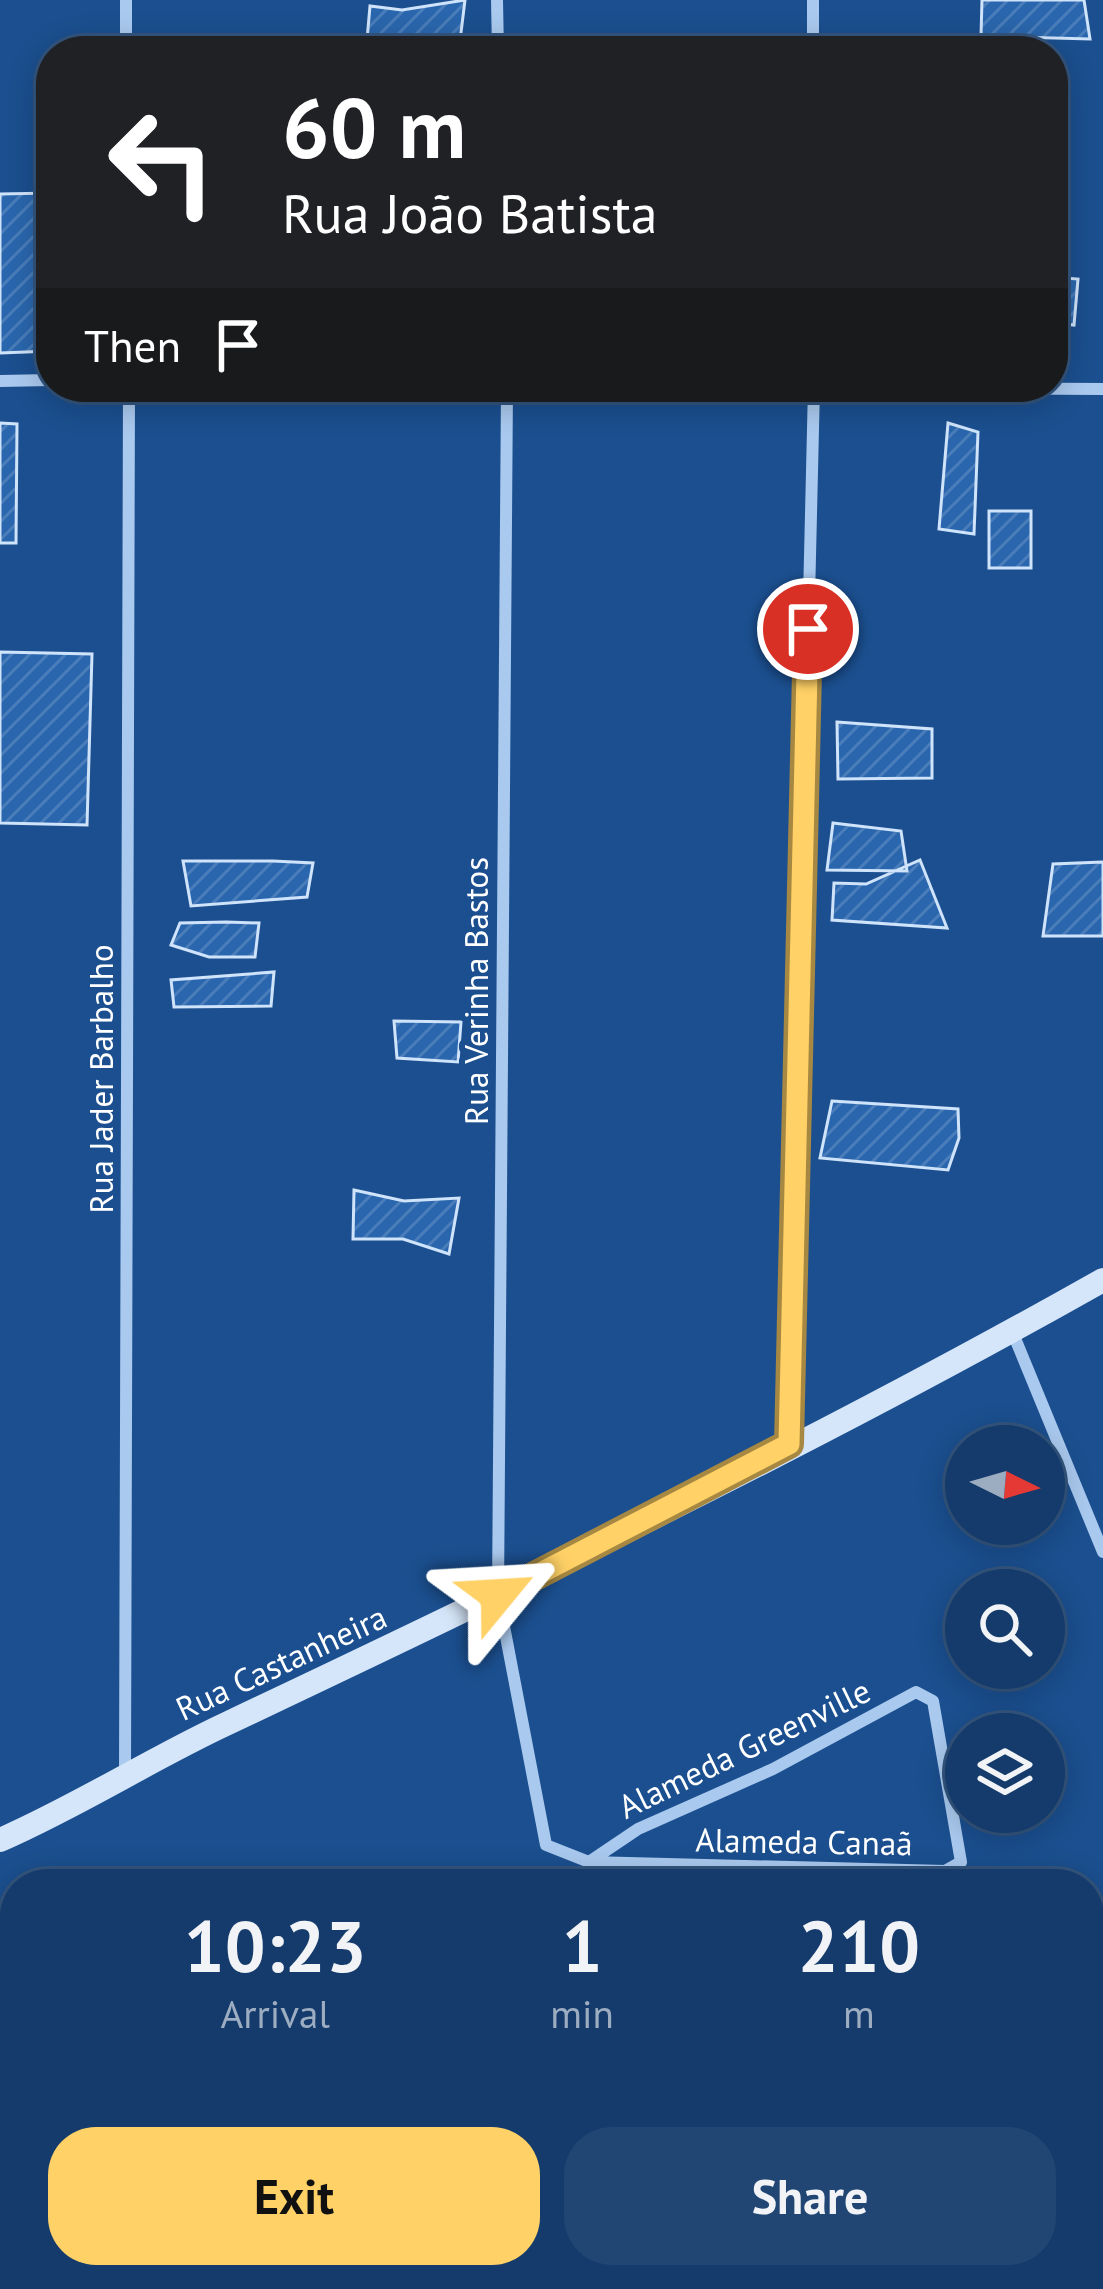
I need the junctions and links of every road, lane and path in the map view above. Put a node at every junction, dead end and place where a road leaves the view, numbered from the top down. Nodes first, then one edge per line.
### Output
1 (126, 0) edge
2 (497, 0) edge
3 (813, 0) edge
4 (126, 36) edge
5 (498, 36) edge
6 (813, 36) edge
7 (36, 380) edge
8 (0, 381) edge
9 (1068, 389) edge
10 (1103, 389) edge
11 (129, 402) edge
12 (506, 402) edge
13 (814, 402) edge
14 (1103, 1280) edge
15 (1012, 1331) junction
16 (789, 1444) junction
17 (1103, 1552) edge
18 (498, 1595) junction
19 (125, 1772) junction
20 (0, 1840) edge
21 (590, 1862) junction
22 (866, 1869) edge
23 (949, 1869) edge

1 - 4 street
2 - 5 street
3 - 6 street
7 - 8 street
9 - 10 street
11 - 19 street, Rua Jader Barbalho
12 - 18 street, Rua Verinha Bastos
13 - 16 street
14 - 15 street, Rua Castanheira
15 - 16 street, Rua Castanheira
15 - 17 street
16 - 18 street, Rua Castanheira
18 - 19 street, Rua Castanheira
18 - 21 street, Rua Verinha Bastos
19 - 20 street, Rua Castanheira
21 - 22 street, Alameda Canaã
21 - 23 street, Alameda Greenville

